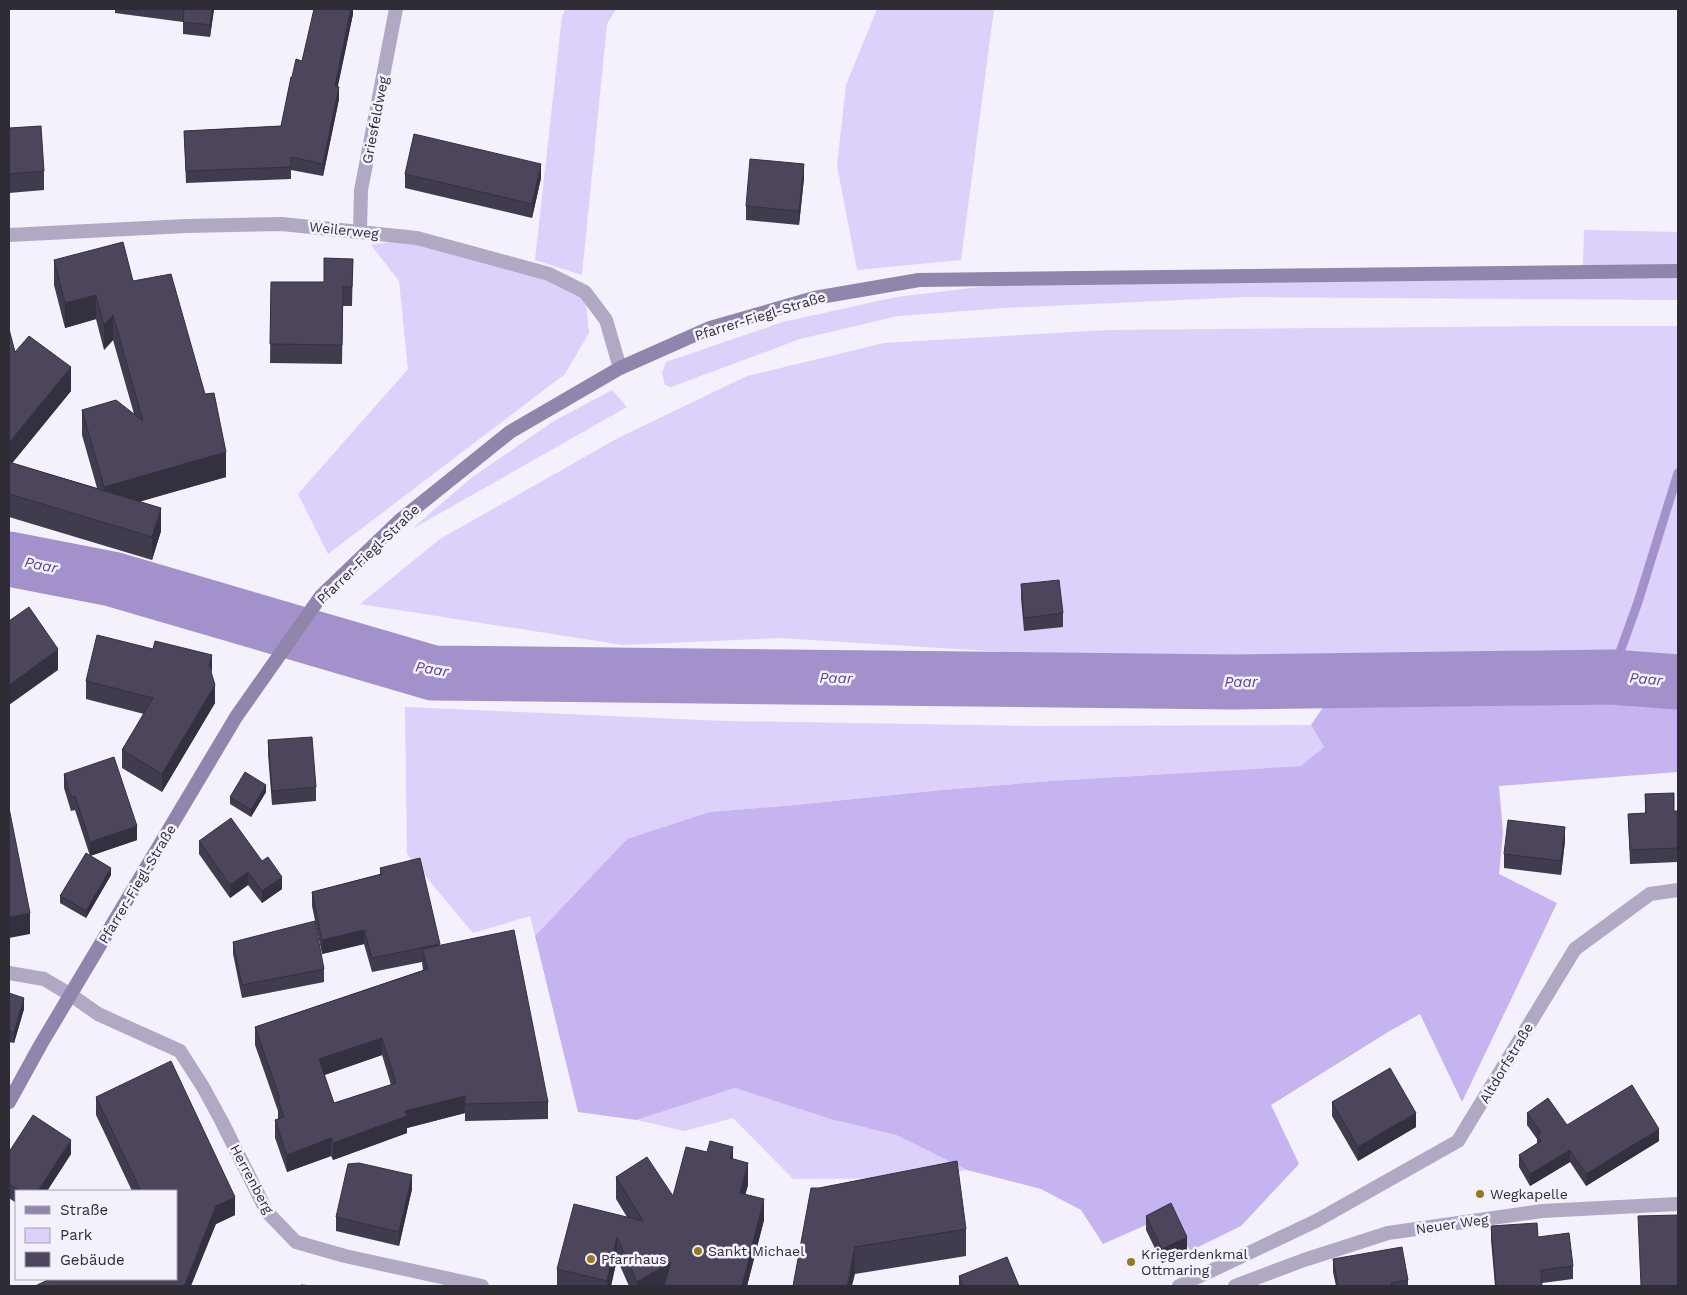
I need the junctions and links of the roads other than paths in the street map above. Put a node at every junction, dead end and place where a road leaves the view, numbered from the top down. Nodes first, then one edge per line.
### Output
1 (396, 9) edge
2 (360, 231) junction
3 (9, 235) edge
4 (1678, 271) edge
5 (620, 368) junction
6 (1678, 890) edge
7 (9, 973) edge
8 (71, 995) junction
9 (9, 1102) edge
10 (1678, 1204) edge
11 (482, 1286) edge
12 (1179, 1286) edge
13 (1235, 1286) edge

1 - 2 street, Griesfeldweg
2 - 3 street, Weilerweg
2 - 5 street, Weilerweg
4 - 5 main road, Pfarrer-Fiegl-Straße
5 - 8 main road, Pfarrer-Fiegl-Straße
6 - 12 street, Altdorfstraße
7 - 8 street, Herrenberg
8 - 9 main road, Pfarrer-Fiegl-Straße
8 - 11 street, Herrenberg
10 - 13 street, Neuer Weg

